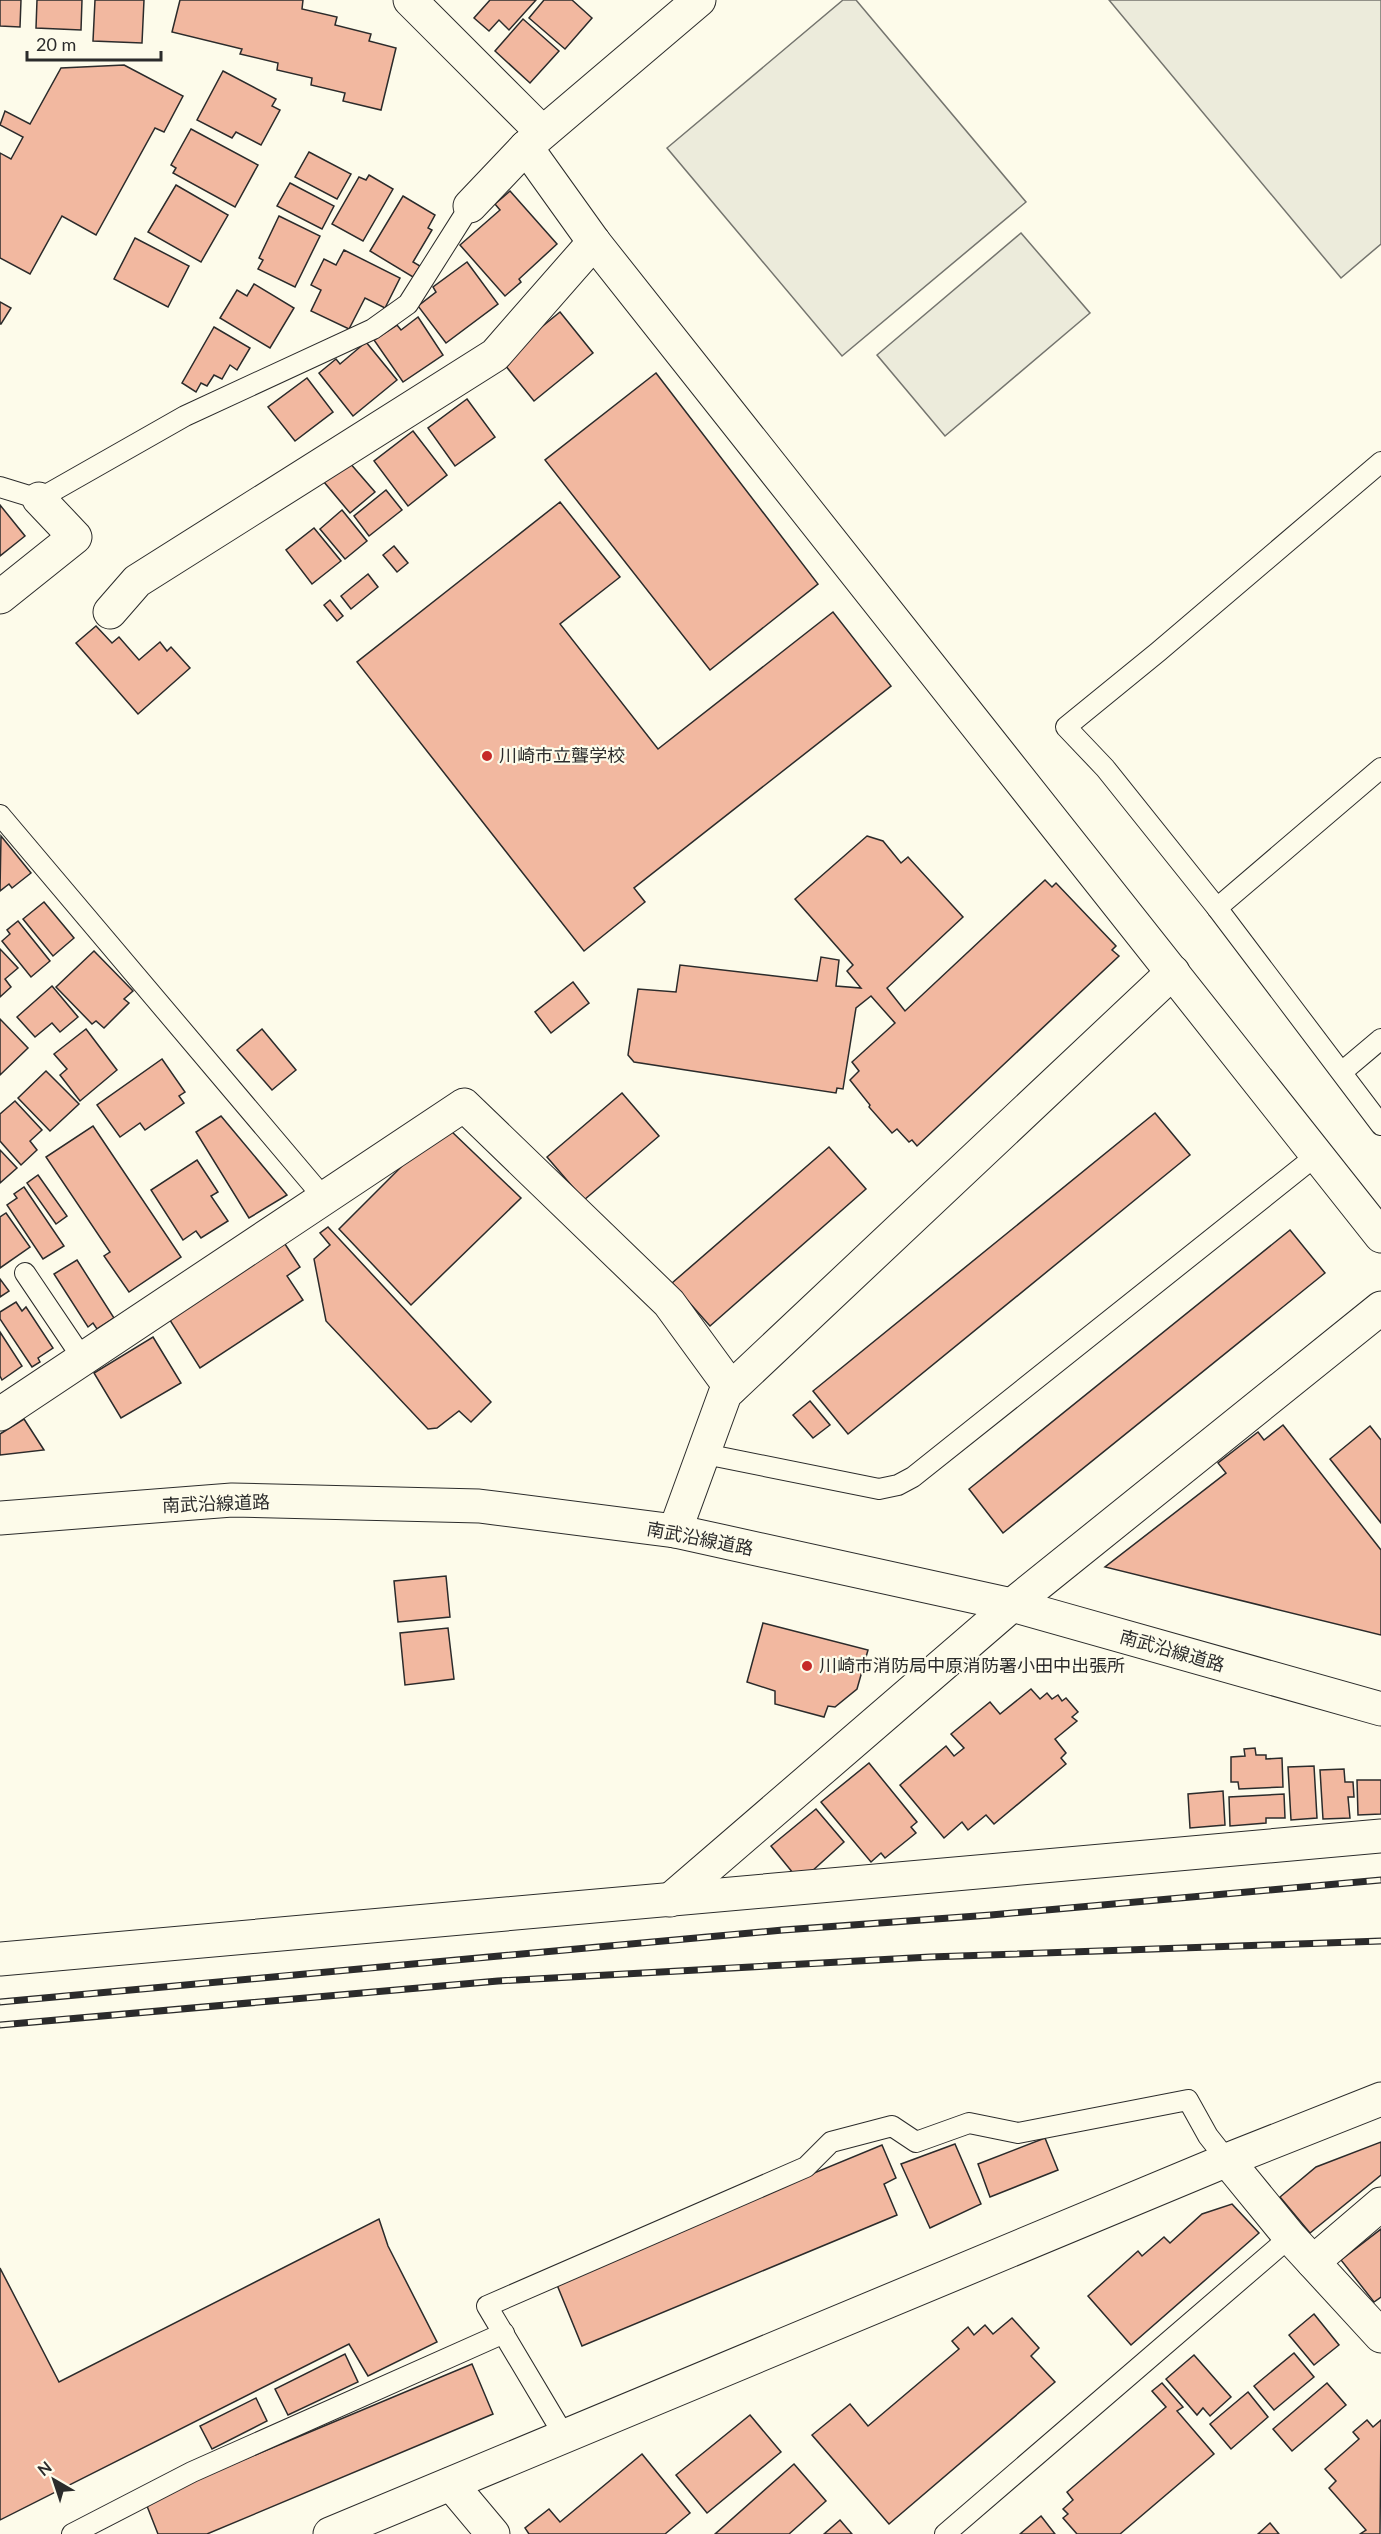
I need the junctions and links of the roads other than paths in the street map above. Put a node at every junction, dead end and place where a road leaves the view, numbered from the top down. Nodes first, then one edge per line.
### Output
1 (410, 0) edge
2 (699, 0) edge
3 (534, 140) junction
4 (470, 206) joint
5 (594, 242) junction
6 (1381, 462) edge
7 (0, 487) edge
8 (39, 499) junction
9 (0, 597) edge
10 (110, 612) dead end
11 (1381, 768) edge
12 (0, 815) edge
13 (1218, 908) junction
14 (1173, 972) junction
15 (1381, 1039) edge
16 (1343, 1071) junction
17 (1381, 1125) edge
18 (1317, 1155) junction
19 (324, 1198) junction
20 (1381, 1236) edge
21 (25, 1273) dead end
22 (1381, 1308) edge
23 (83, 1359) junction
24 (732, 1388) junction
25 (0, 1414) edge
26 (705, 1454) junction
27 (0, 1518) edge
28 (675, 1531) junction
29 (1012, 1605) junction
30 (1381, 1709) edge
31 (1381, 1836) edge
32 (670, 1900) junction
33 (0, 1959) edge
34 (1381, 2099) edge
35 (1227, 2160) junction
36 (1381, 2204) edge
37 (1290, 2237) junction
38 (1313, 2262) junction
39 (504, 2334) junction
40 (1381, 2337) edge
41 (565, 2436) junction
42 (451, 2484) junction
43 (72, 2534) edge
44 (330, 2534) edge
45 (493, 2534) edge
46 (945, 2534) edge

1 - 3 street
2 - 3 street
3 - 4 street
3 - 5 street
4 - 8 lane
5 - 10 street
5 - 14 street
6 - 13 lane
7 - 8 lane
8 - 9 street
11 - 13 lane
12 - 19 lane
13 - 16 lane
14 - 18 street
14 - 24 street
15 - 16 lane
16 - 17 lane
18 - 20 street
18 - 26 lane
19 - 23 street
19 - 24 street
21 - 23 lane
22 - 29 street
23 - 25 street
24 - 26 street
26 - 28 street
27 - 28 street, 南武沿線道路
28 - 29 street, 南武沿線道路
29 - 30 street, 南武沿線道路
29 - 32 street
31 - 32 street
32 - 33 street
34 - 35 street
35 - 37 street
35 - 39 lane
35 - 41 street
36 - 38 street
37 - 38 street
37 - 46 lane
38 - 40 street
39 - 41 lane
39 - 43 lane
41 - 42 street
42 - 44 street
42 - 45 street

